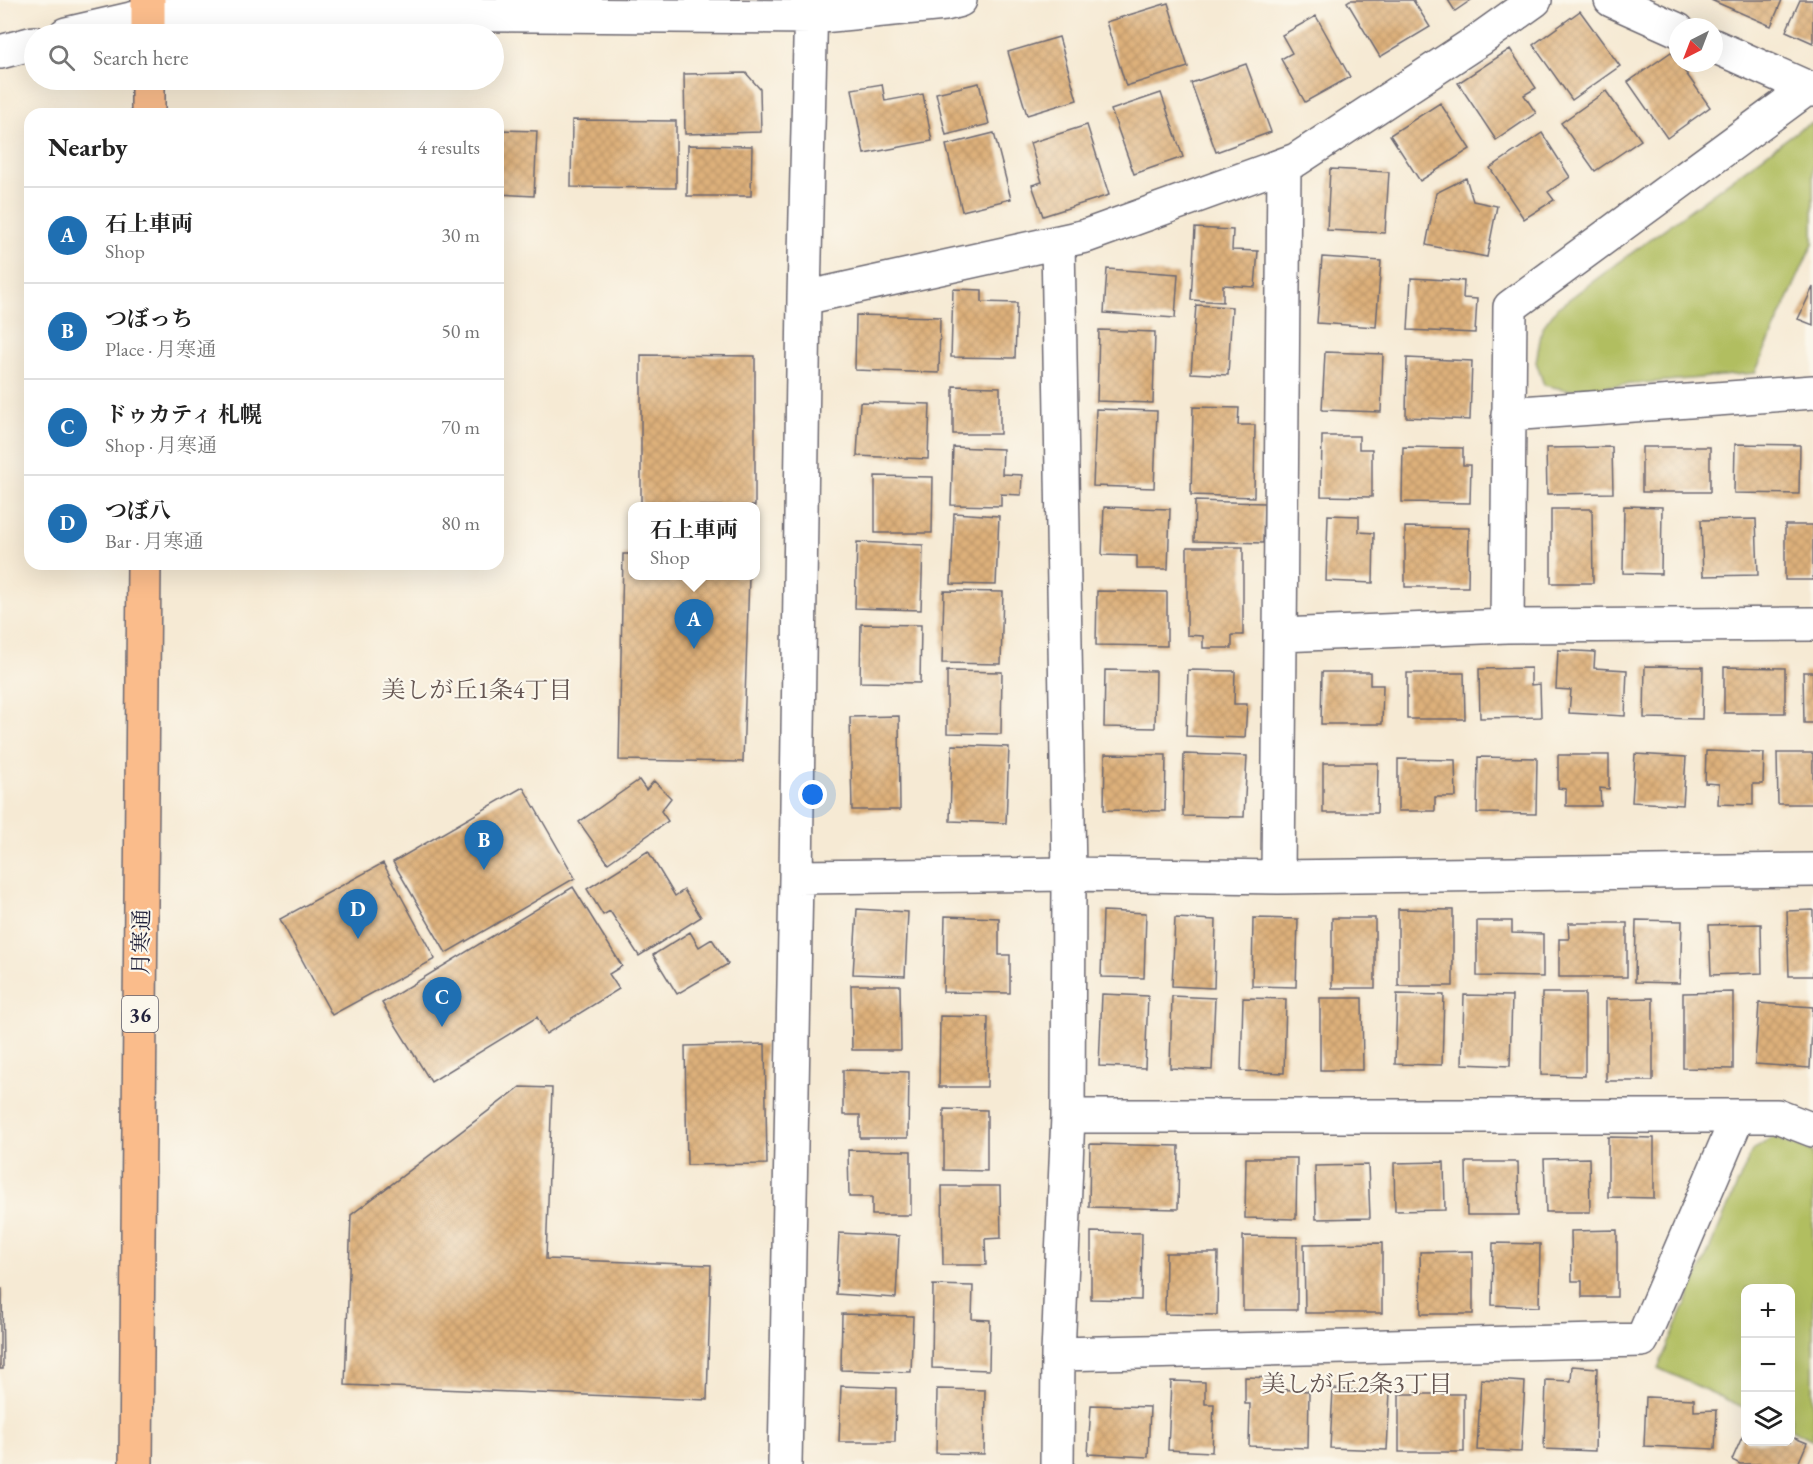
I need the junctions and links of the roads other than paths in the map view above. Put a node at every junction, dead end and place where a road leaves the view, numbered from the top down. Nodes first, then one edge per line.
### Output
1 (960, 0) edge
2 (1535, 0) edge
3 (1611, 0) edge
4 (811, 8) edge
5 (148, 17) edge
6 (114, 24) edge
7 (1669, 26) edge
8 (24, 46) edge
9 (1723, 50) edge
10 (0, 52) edge
11 (1811, 89) edge
12 (148, 90) edge
13 (148, 108) edge
14 (1284, 165) junction
15 (1058, 242) junction
16 (804, 298) junction
17 (1813, 392) edge
18 (1508, 414) junction
19 (144, 570) edge
20 (1813, 624) edge
21 (1507, 626) junction
22 (1280, 635) junction
23 (1813, 870) edge
24 (1069, 874) junction
25 (796, 877) junction
26 (1278, 877) junction
27 (1068, 1116) junction
28 (1738, 1116) junction
29 (1813, 1131) edge
30 (1058, 1354) junction
31 (136, 1464) edge
32 (785, 1464) edge
33 (1057, 1464) edge

1 - 4 street
2 - 14 street
3 - 7 street
4 - 5 street
4 - 16 street
5 - 6 street
8 - 10 street
9 - 11 street
11 - 18 street
12 - 13 highway
14 - 15 street
14 - 22 street
15 - 16 street
15 - 24 street
16 - 25 street
17 - 18 street
18 - 21 street
19 - 31 highway, 月寒通 / 36
20 - 21 street
21 - 22 street
22 - 26 street
23 - 26 street
24 - 25 street
24 - 26 street
24 - 27 street
25 - 32 street
27 - 28 street
27 - 30 street
28 - 29 street
28 - 30 street
30 - 33 street

